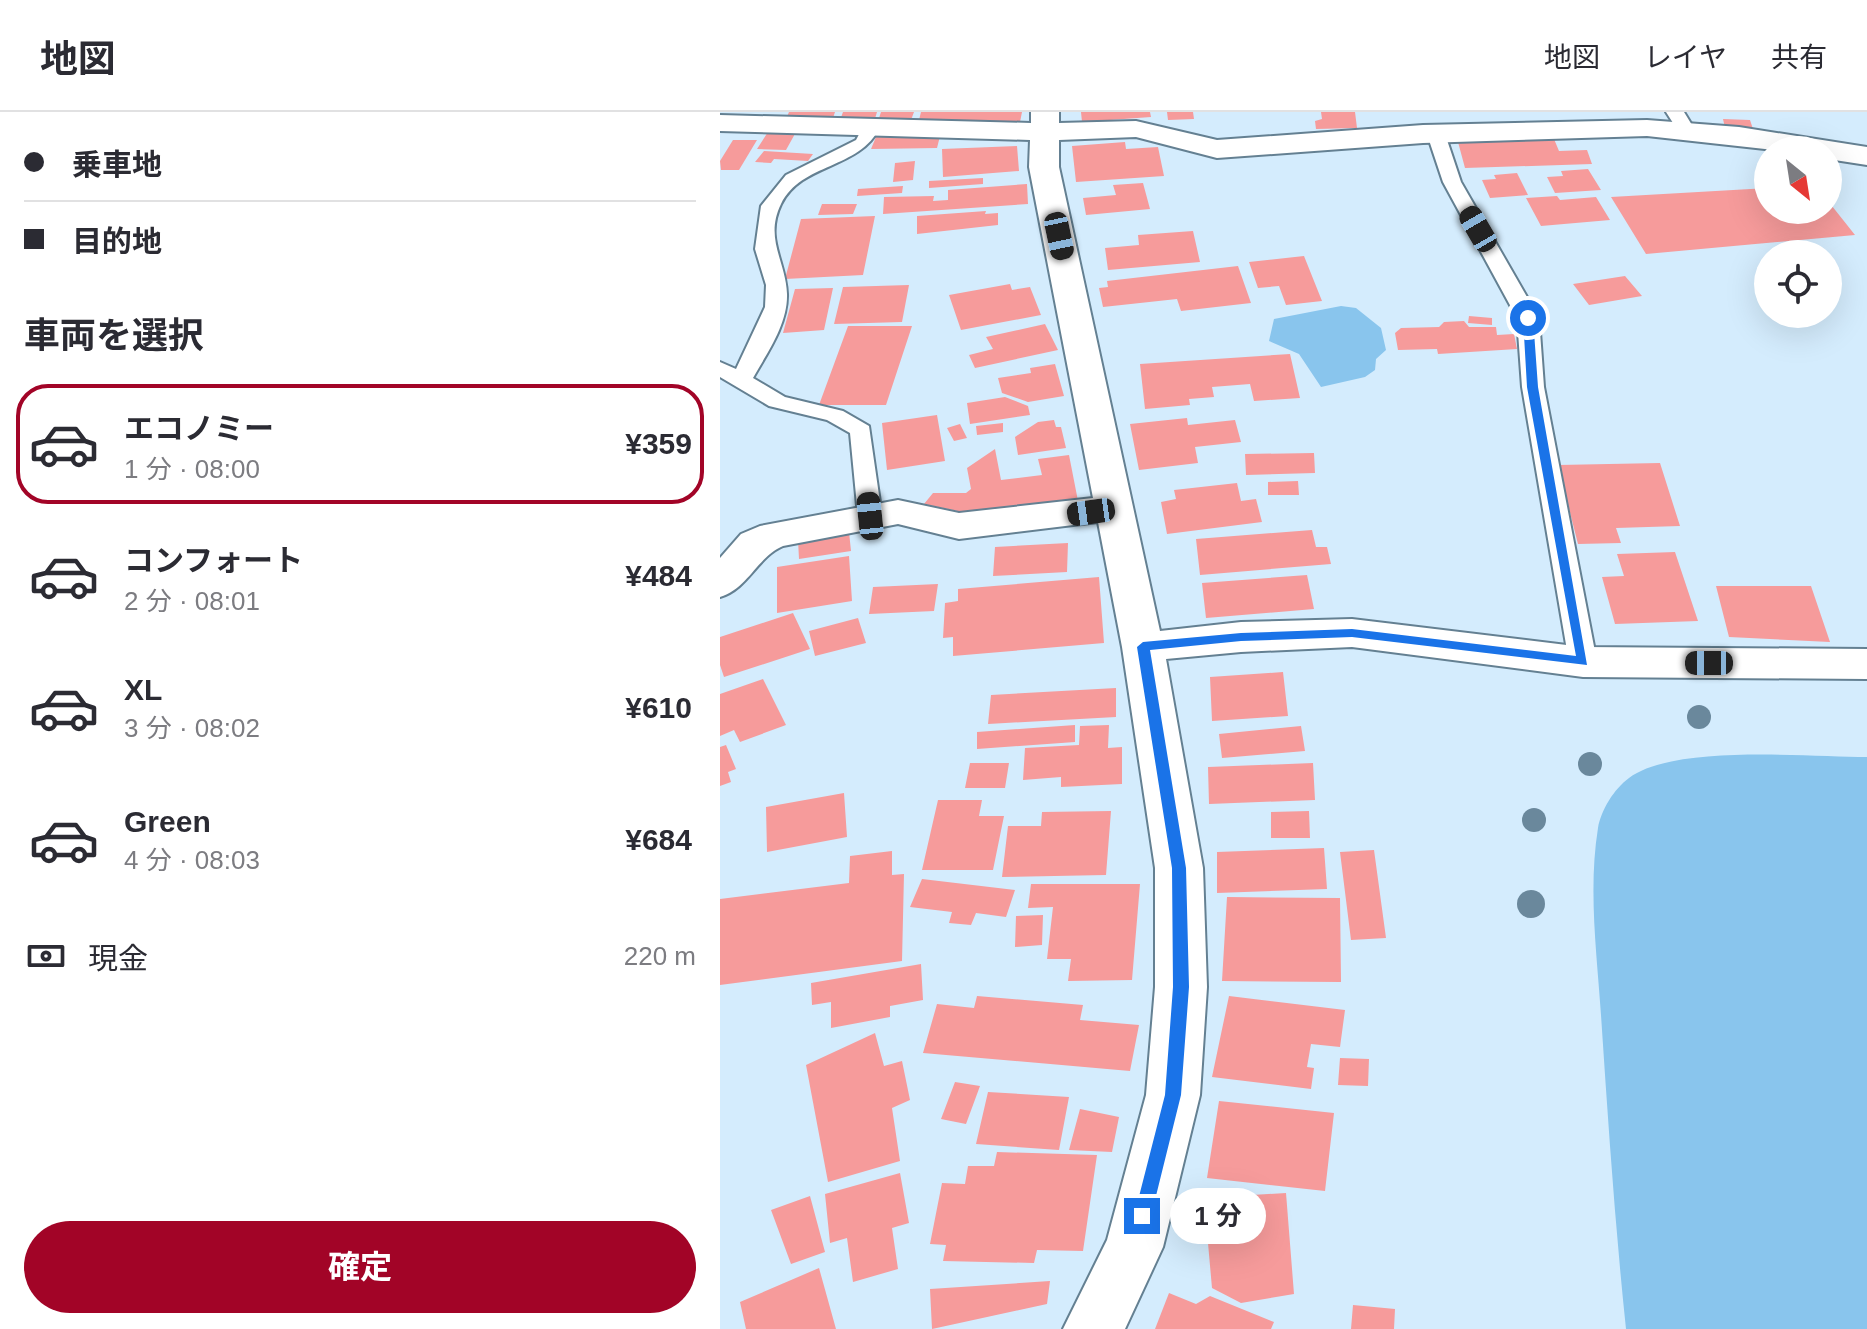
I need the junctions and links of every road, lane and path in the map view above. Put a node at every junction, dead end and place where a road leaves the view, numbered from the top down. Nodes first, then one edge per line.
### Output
1 (1680, 121) edge
2 (1044, 122) edge
3 (720, 123) edge
4 (871, 127) junction
5 (1436, 134) junction
6 (1867, 156) edge
7 (720, 369) edge
8 (741, 380) junction
9 (1115, 508) junction
10 (870, 516) junction
11 (720, 583) edge
12 (1143, 647) junction
13 (1583, 662) junction
14 (1867, 664) edge
15 (1093, 1329) edge

1 - 5 street
1 - 6 street
2 - 4 street
2 - 5 street
2 - 9 street
3 - 4 street
4 - 8 lane
5 - 13 lane
7 - 8 lane
8 - 10 lane
9 - 10 street
9 - 12 street
10 - 11 street
12 - 13 street
12 - 15 street
13 - 14 street

